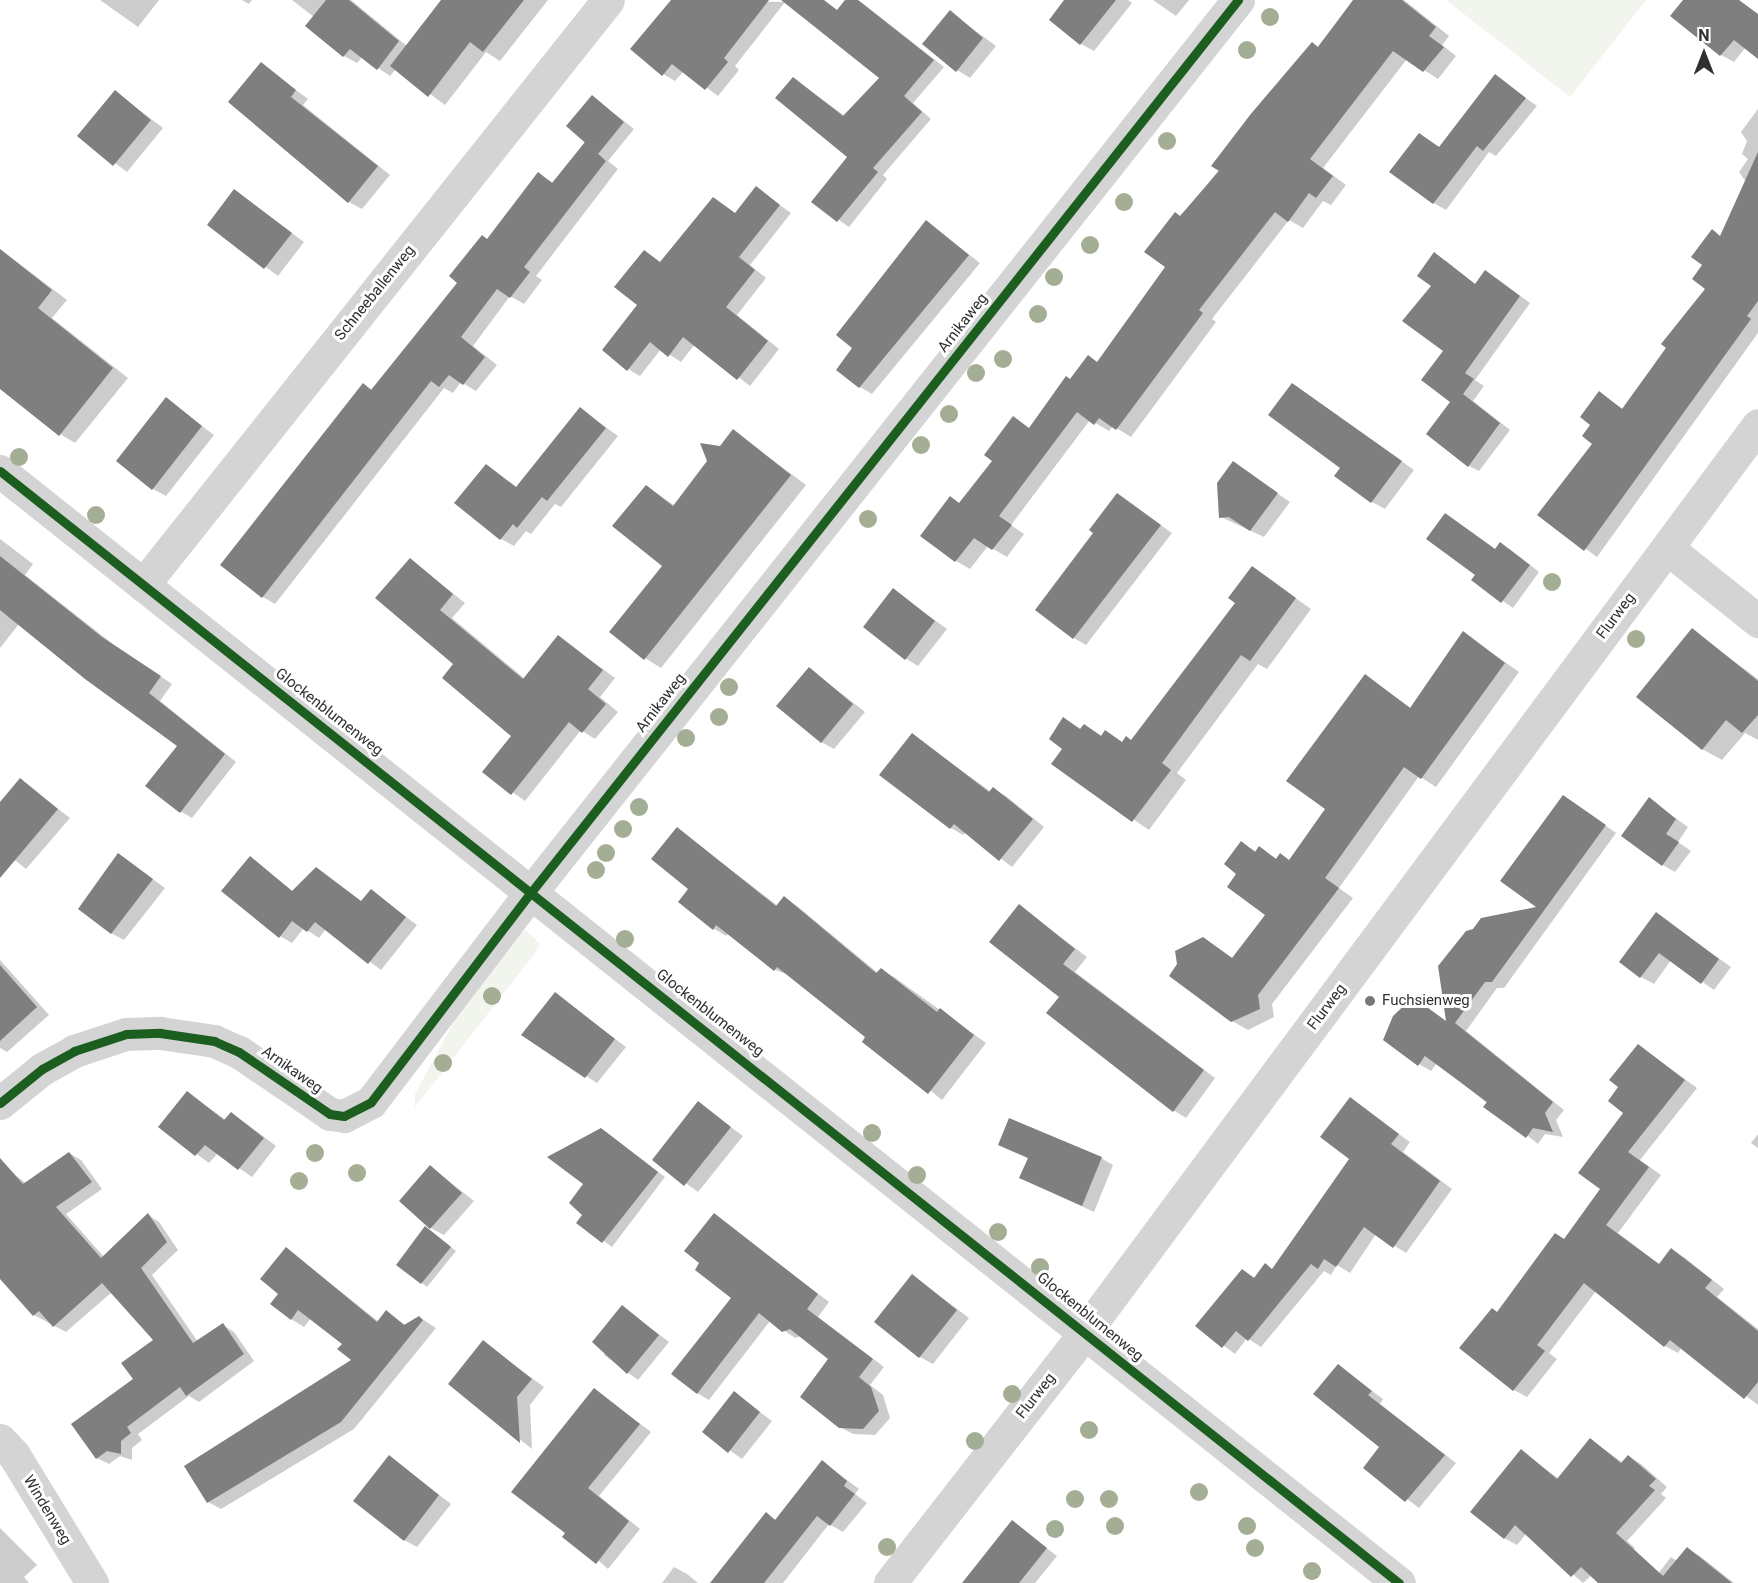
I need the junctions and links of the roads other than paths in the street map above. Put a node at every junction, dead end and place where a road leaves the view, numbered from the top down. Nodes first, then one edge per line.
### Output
1 (608, 0) edge
2 (1238, 0) edge
3 (1758, 425) edge
4 (0, 471) edge
5 (1667, 548) junction
6 (143, 585) junction
7 (1758, 621) edge
8 (532, 891) junction
9 (0, 1103) edge
10 (1085, 1332) junction
11 (0, 1440) edge
12 (92, 1583) edge
13 (890, 1583) edge
14 (1399, 1583) edge

1 - 6 street, Schneeballenweg
2 - 8 street, Arnikaweg
3 - 5 street, Flurweg
4 - 6 street, Glockenblumenweg
5 - 7 street
5 - 10 street, Flurweg
6 - 8 street, Glockenblumenweg
8 - 9 street, Arnikaweg
8 - 10 street, Glockenblumenweg
10 - 13 street, Flurweg
10 - 14 street, Glockenblumenweg
11 - 12 street, Windenweg

